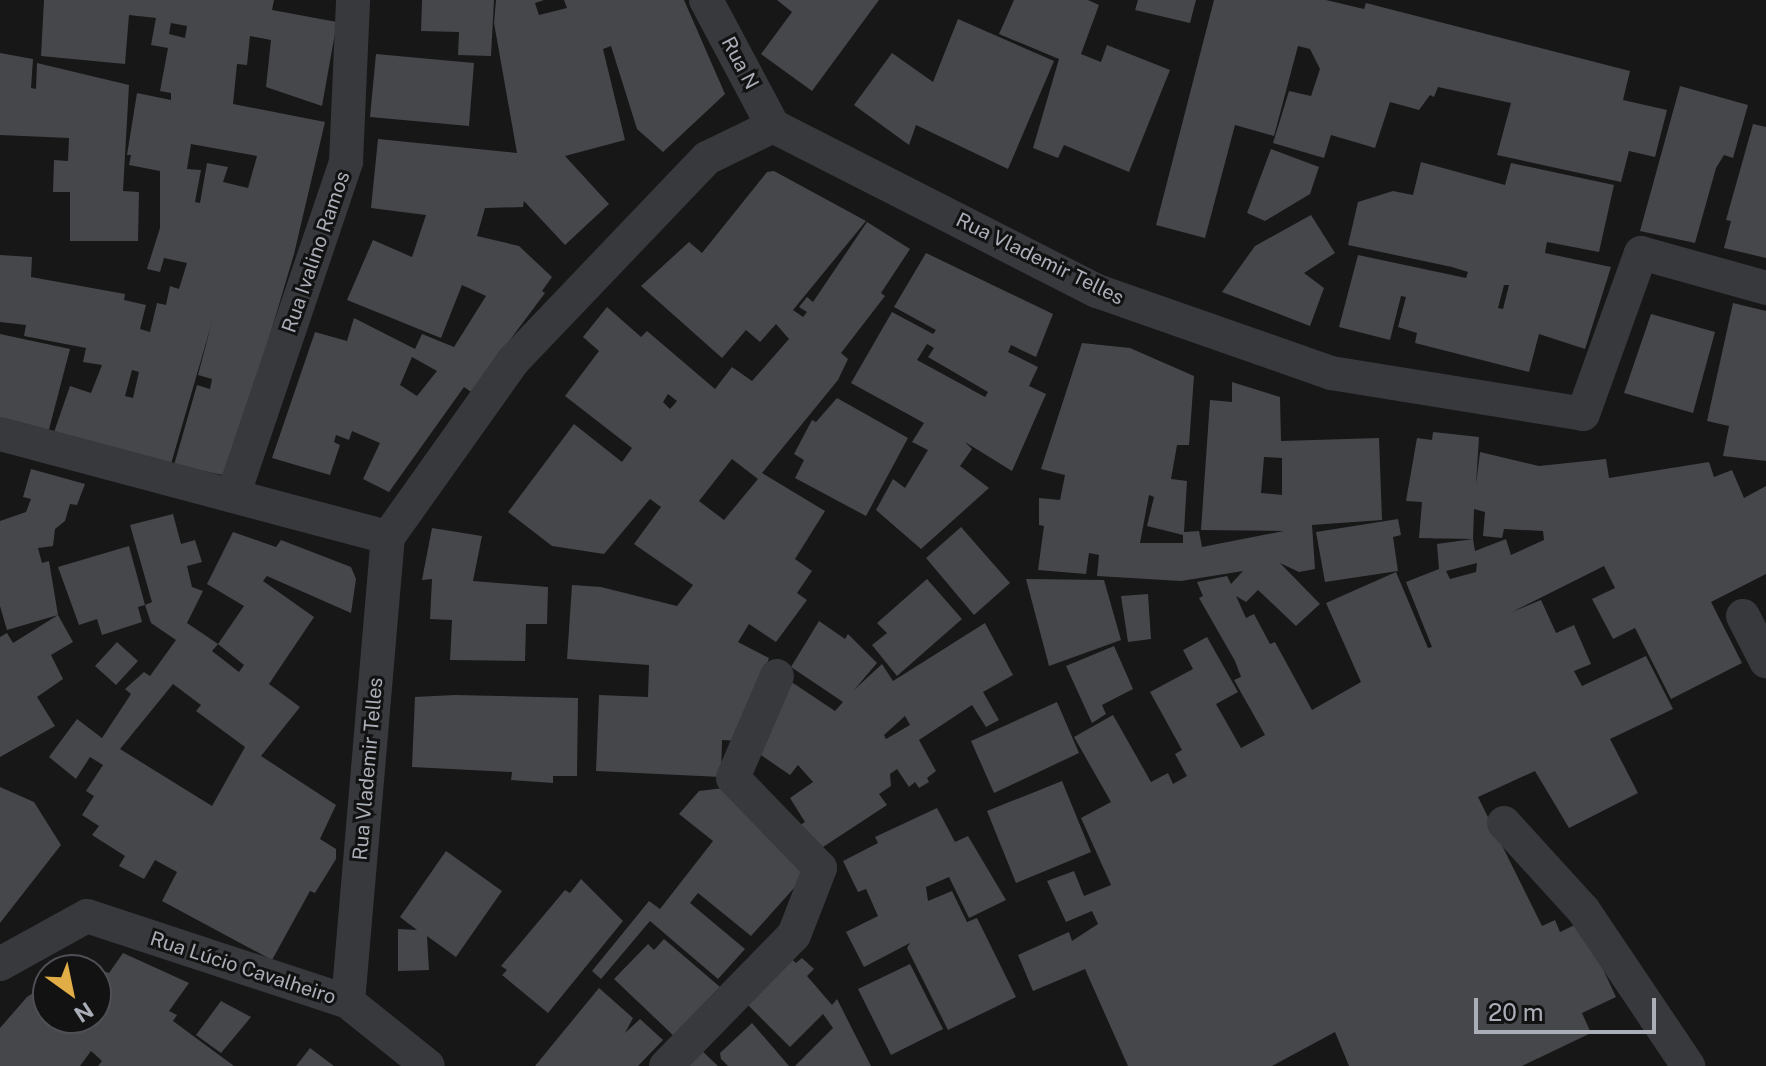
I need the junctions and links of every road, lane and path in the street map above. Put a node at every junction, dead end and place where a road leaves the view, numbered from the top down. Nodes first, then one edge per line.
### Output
1 (353, 0) edge
2 (706, 0) edge
3 (773, 126) junction
4 (1766, 288) edge
5 (0, 434) edge
6 (233, 496) junction
7 (388, 537) junction
8 (1743, 616) dead end
9 (1766, 661) edge
10 (777, 676) dead end
11 (1504, 823) dead end
12 (0, 964) edge
13 (348, 1002) junction
14 (428, 1066) edge
15 (666, 1066) edge
16 (1688, 1066) edge

1 - 6 lane, Rua Ivalino Ramos
2 - 3 lane, Rua N
3 - 4 lane, Rua Vlademir Telles
3 - 7 lane
5 - 6 lane
6 - 7 lane
7 - 13 lane, Rua Vlademir Telles
8 - 9 lane
10 - 15 lane
11 - 16 lane
12 - 13 lane, Rua Lúcio Cavalheiro
13 - 14 lane, Rua Lúcio Cavalheiro

